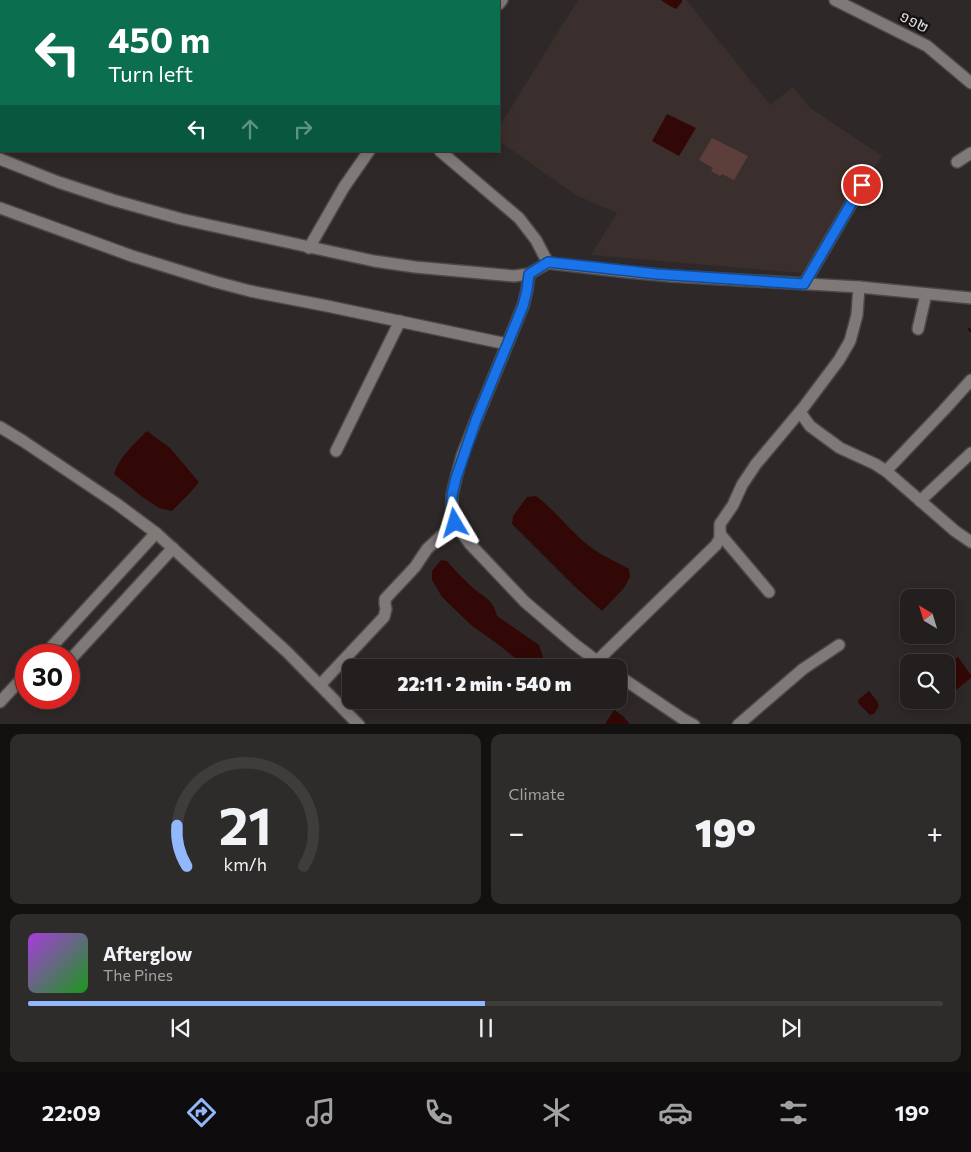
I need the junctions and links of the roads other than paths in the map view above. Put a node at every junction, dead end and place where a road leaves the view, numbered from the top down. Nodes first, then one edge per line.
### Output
1 (835, 0) edge
2 (971, 83) edge
3 (368, 152) edge
4 (441, 152) edge
5 (971, 153) edge
6 (0, 159) edge
7 (958, 162) dead end
8 (862, 185) dead end
9 (0, 208) edge
10 (309, 248) junction
11 (548, 262) junction
12 (529, 274) junction
13 (804, 284) junction
14 (858, 288) junction
15 (926, 294) junction
16 (971, 298) edge
17 (400, 321) junction
18 (918, 329) dead end
19 (507, 344) junction
20 (971, 380) edge
21 (800, 412) junction
22 (0, 427) edge
23 (336, 451) dead end
24 (971, 454) edge
25 (886, 471) junction
26 (920, 501) junction
27 (455, 523) junction
28 (156, 533) junction
29 (720, 534) junction
30 (971, 542) edge
31 (173, 548) junction
32 (769, 592) dead end
33 (54, 644) edge
34 (839, 645) dead end
35 (80, 649) edge
36 (595, 659) edge
37 (607, 659) edge
38 (627, 681) edge
39 (320, 685) junction
40 (15, 686) edge
41 (0, 702) edge
42 (359, 724) edge
43 (694, 724) edge
44 (738, 724) edge

1 - 2 street, ១១២
3 - 10 street
4 - 11 street
5 - 7 street
6 - 10 street
8 - 13 street
9 - 17 street
10 - 12 street
11 - 12 street
11 - 13 street
12 - 19 street
13 - 14 street
14 - 15 street
14 - 21 street
15 - 16 street
15 - 18 street
17 - 19 street
17 - 23 street
19 - 27 street
20 - 25 street
21 - 25 street
21 - 29 street
22 - 28 street
24 - 26 street
25 - 26 street
26 - 30 street
27 - 36 street
27 - 39 street
28 - 31 street
28 - 33 street
29 - 32 street
29 - 37 street
31 - 35 street
31 - 39 street
34 - 44 street
38 - 43 street
39 - 42 street
40 - 41 street

